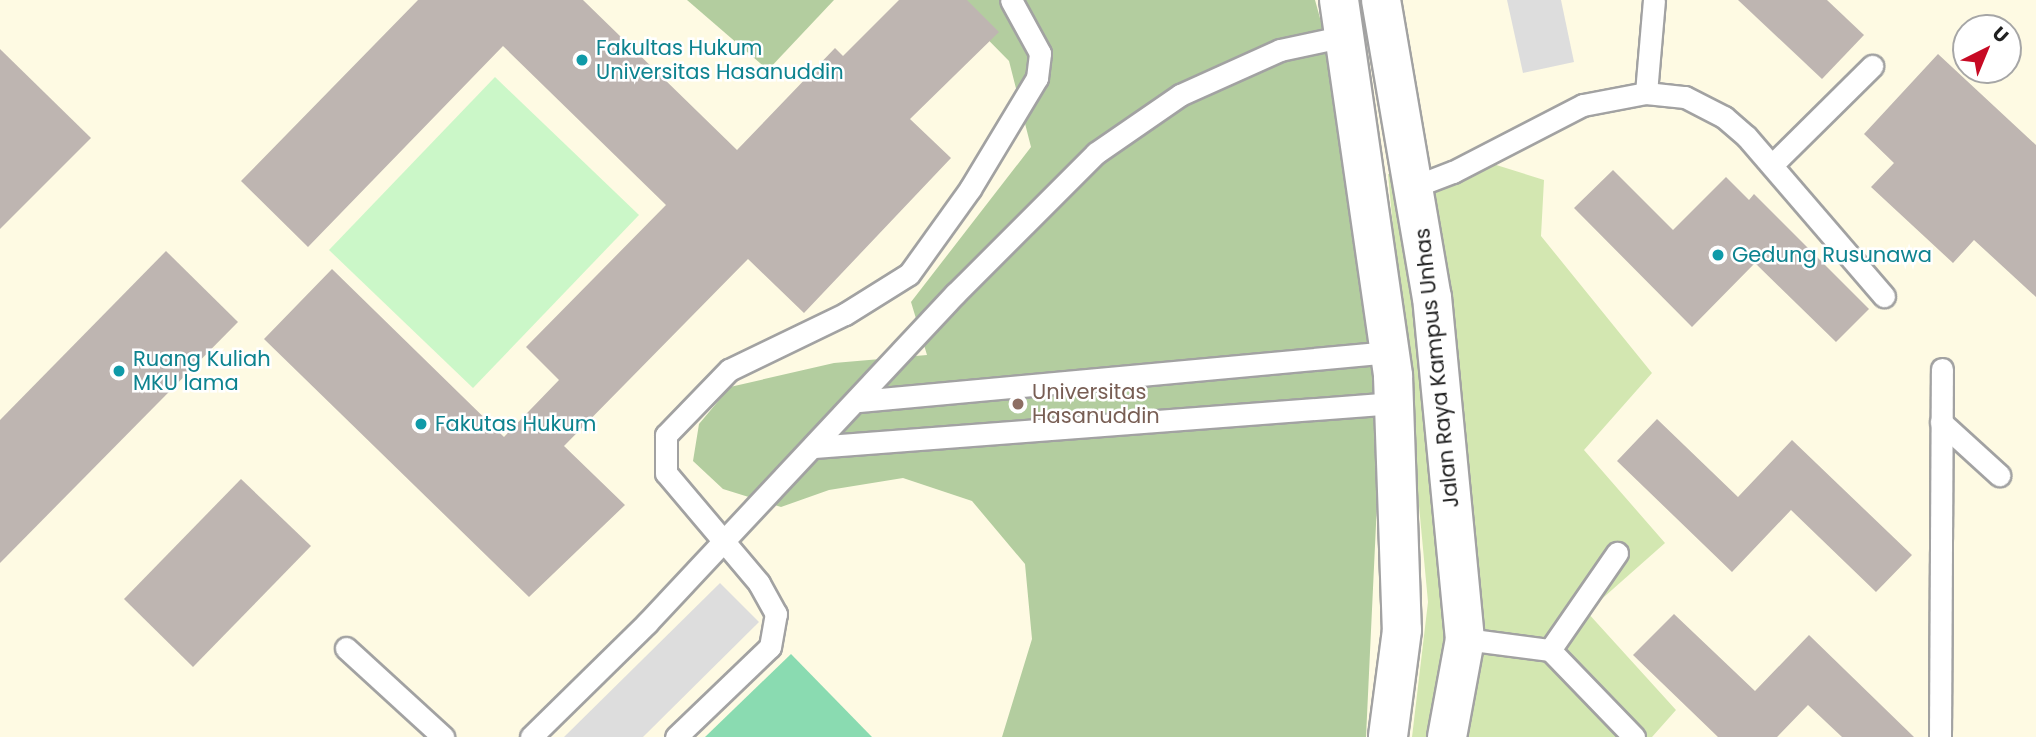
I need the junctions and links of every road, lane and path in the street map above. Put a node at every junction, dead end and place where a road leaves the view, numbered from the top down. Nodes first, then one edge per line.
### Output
1 (1011, 0) edge
2 (1381, 0) edge
3 (1654, 0) edge
4 (1342, 18) edge
5 (1872, 66) dead end
6 (1646, 93) junction
7 (1772, 165) junction
8 (1416, 186) junction
9 (1884, 296) dead end
10 (1391, 352) junction
11 (1942, 369) dead end
12 (859, 401) junction
13 (1394, 403) junction
14 (1941, 422) junction
15 (814, 447) junction
16 (1999, 475) dead end
17 (724, 541) junction
18 (1616, 553) dead end
19 (1465, 639) junction
20 (346, 648) dead end
21 (1550, 650) junction
22 (443, 737) edge
23 (531, 737) edge
24 (676, 737) edge
25 (1388, 737) edge
26 (1447, 737) edge
27 (1634, 737) edge
28 (1940, 737) edge

1 - 17 lane
2 - 8 street, Jalan Raya Kampus Unhas
3 - 6 lane
4 - 10 street
4 - 12 lane
5 - 7 lane
6 - 7 lane
6 - 8 lane
7 - 9 lane
8 - 19 street, Jalan Raya Kampus Unhas
10 - 12 lane
10 - 13 street
11 - 14 lane
12 - 15 lane
13 - 15 lane
13 - 25 street
14 - 16 lane
14 - 28 lane
15 - 17 lane
17 - 23 lane
17 - 24 lane
18 - 21 lane
19 - 21 lane
19 - 26 street, Jalan Raya Kampus Unhas
20 - 22 lane
21 - 27 lane

